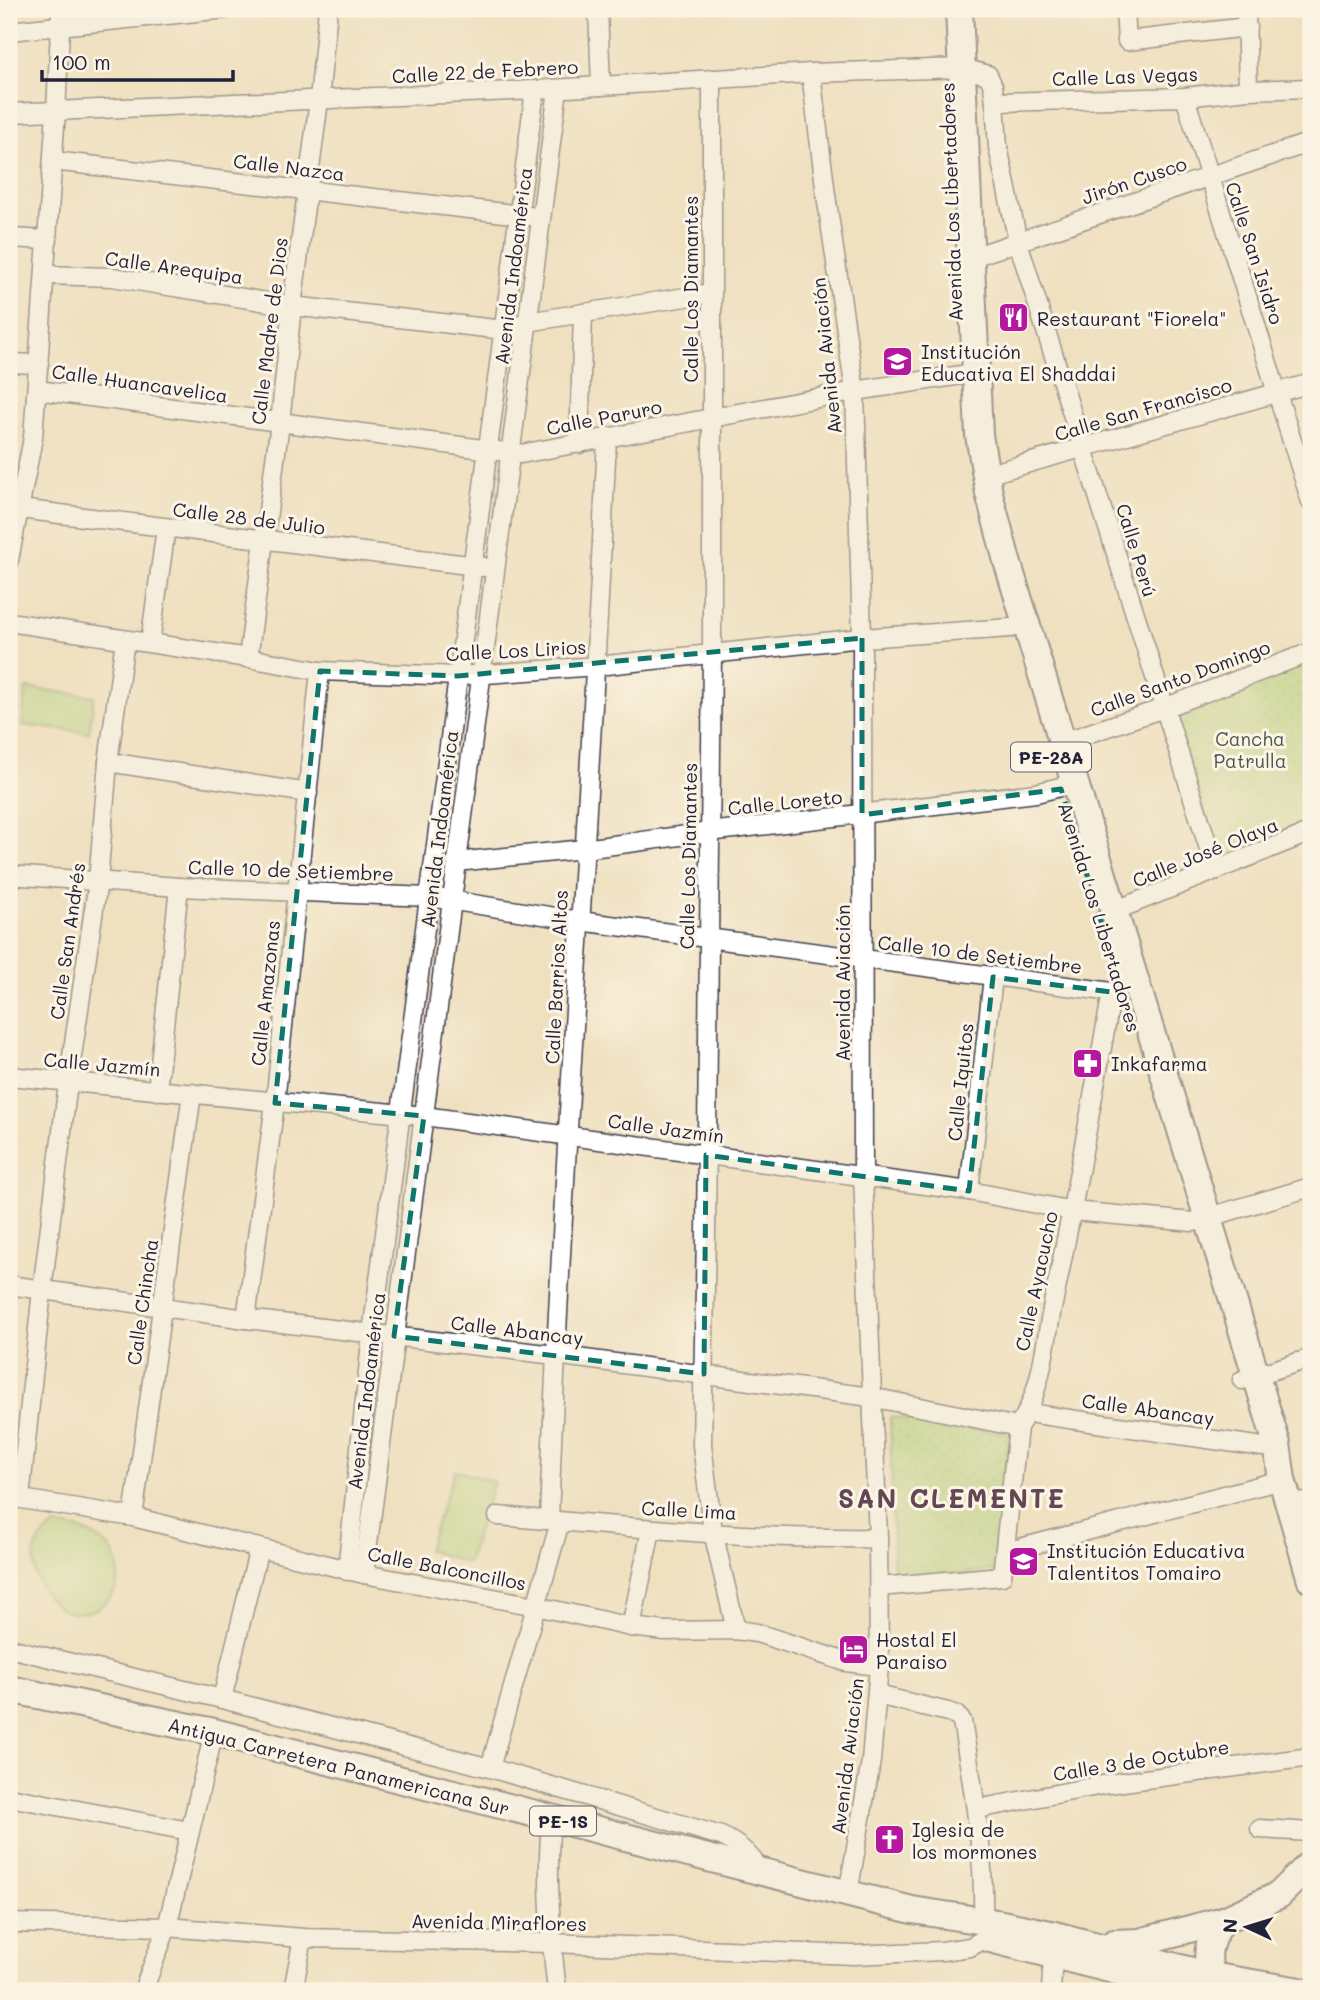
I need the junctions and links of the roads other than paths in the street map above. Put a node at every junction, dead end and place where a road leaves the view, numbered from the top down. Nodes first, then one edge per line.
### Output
1 (61, 9) edge
2 (226, 9) edge
3 (328, 9) edge
4 (598, 9) edge
5 (944, 9) edge
6 (959, 9) edge
7 (1125, 9) edge
8 (1247, 18) edge
9 (60, 27) junction
10 (9, 31) edge
11 (954, 68) junction
12 (811, 73) junction
13 (712, 79) junction
14 (601, 86) junction
15 (1311, 88) edge
16 (558, 89) junction
17 (535, 90) junction
18 (1248, 90) junction
19 (1185, 97) junction
20 (319, 100) junction
21 (995, 102) junction
22 (57, 112) junction
23 (9, 113) edge
24 (1311, 142) edge
25 (53, 161) junction
26 (1208, 176) junction
27 (307, 190) junction
28 (519, 215) junction
29 (540, 218) junction
30 (9, 238) edge
31 (48, 240) junction
32 (1017, 242) junction
33 (970, 258) junction
34 (46, 275) junction
35 (711, 293) junction
36 (292, 306) junction
37 (583, 313) junction
38 (527, 322) junction
39 (504, 330) junction
40 (9, 363) edge
41 (39, 364) junction
42 (966, 373) junction
43 (1311, 383) edge
44 (37, 390) junction
45 (855, 391) junction
46 (1278, 392) junction
47 (712, 419) junction
48 (280, 423) junction
49 (607, 437) junction
50 (579, 444) junction
51 (1083, 449) junction
52 (488, 450) junction
53 (510, 454) junction
54 (986, 475) junction
55 (18, 497) edge
56 (1311, 502) edge
57 (166, 528) junction
58 (264, 541) junction
59 (9, 560) edge
60 (473, 566) junction
61 (495, 569) junction
62 (9, 622) edge
63 (1019, 626) junction
64 (862, 638) junction
65 (125, 640) junction
66 (150, 643) junction
67 (1311, 652) edge
68 (712, 653) junction
69 (248, 658) junction
70 (597, 666) junction
71 (320, 671) junction
72 (481, 674) junction
73 (458, 676) junction
74 (1164, 708) junction
75 (1063, 743) junction
76 (108, 762) junction
77 (1068, 786) junction
78 (308, 793) junction
79 (862, 815) junction
80 (709, 832) junction
81 (1311, 832) edge
82 (584, 849) junction
83 (456, 862) junction
84 (1216, 871) junction
85 (9, 875) edge
86 (98, 881) junction
87 (179, 887) junction
88 (298, 893) junction
89 (430, 897) junction
90 (451, 901) junction
91 (1114, 911) junction
92 (580, 922) junction
93 (708, 939) junction
94 (864, 961) junction
95 (993, 977) junction
96 (1123, 988) junction
97 (9, 1076) edge
98 (68, 1083) junction
99 (157, 1091) junction
100 (192, 1093) junction
101 (275, 1103) junction
102 (401, 1114) junction
103 (424, 1116) junction
104 (569, 1135) junction
105 (706, 1155) junction
106 (863, 1177) junction
107 (1311, 1188) edge
108 (969, 1191) junction
109 (1073, 1211) junction
110 (1201, 1220) junction
111 (9, 1285) edge
112 (42, 1290) junction
113 (162, 1308) junction
114 (246, 1320) junction
115 (372, 1333) junction
116 (394, 1336) junction
117 (555, 1355) junction
118 (1311, 1357) edge
119 (704, 1374) junction
120 (1250, 1378) junction
121 (871, 1397) junction
122 (1023, 1420) junction
123 (1263, 1447) junction
124 (1294, 1495) edge
125 (14, 1498) edge
126 (498, 1516) dead end
127 (133, 1517) junction
128 (554, 1521) junction
129 (651, 1530) junction
130 (713, 1532) junction
131 (878, 1538) junction
132 (259, 1549) junction
133 (1004, 1552) junction
134 (355, 1572) junction
135 (1311, 1580) edge
136 (879, 1587) junction
137 (536, 1606) junction
138 (631, 1627) junction
139 (736, 1630) junction
140 (9, 1648) edge
141 (879, 1667) junction
142 (9, 1689) edge
143 (877, 1695) junction
144 (222, 1699) junction
145 (214, 1732) junction
146 (1311, 1757) edge
147 (490, 1768) junction
148 (9, 1797) edge
149 (977, 1809) junction
150 (551, 1818) junction
151 (1260, 1829) dead end
152 (188, 1831) junction
153 (1311, 1832) edge
154 (1311, 1863) edge
155 (761, 1871) junction
156 (848, 1894) junction
157 (1224, 1920) junction
158 (9, 1923) edge
159 (167, 1927) junction
160 (984, 1930) junction
161 (303, 1938) junction
162 (551, 1943) junction
163 (1087, 1943) junction
164 (1053, 1955) junction
165 (1209, 1986) edge
166 (143, 1991) edge
167 (293, 1991) edge
168 (557, 1991) edge
169 (1051, 1991) edge
170 (1300, 1991) edge

1 - 9 street
2 - 9 street
3 - 20 street, Calle Madre de Dios
4 - 14 street
5 - 11 highway, Avenida Los Libertadores / PE-28A
6 - 11 highway, Avenida Los Libertadores / PE-28A
7 - 8 street
8 - 18 street
9 - 10 street
9 - 22 street
11 - 12 street, Calle 22 de Febrero
11 - 21 street
11 - 33 highway, Avenida Los Libertadores / PE-28A
11 - 42 highway, Avenida Los Libertadores / PE-28A
12 - 13 street, Calle 22 de Febrero
12 - 45 street, Avenida Aviación
13 - 14 street, Calle 22 de Febrero
13 - 35 street, Calle Los Diamantes
14 - 16 street, Calle 22 de Febrero
15 - 18 street, Calle Las Vegas
16 - 17 street, Calle 22 de Febrero
16 - 29 street, Avenida Indoamérica
17 - 20 street, Calle 22 de Febrero
17 - 28 street, Avenida Indoamérica
18 - 19 street, Calle Las Vegas
19 - 21 street, Calle Las Vegas
19 - 26 street, Calle San Isidro
20 - 22 street, Calle 22 de Febrero
20 - 27 street, Calle Madre de Dios
21 - 32 street, Calle Perú
22 - 23 street, Calle 22 de Febrero
22 - 25 street
24 - 26 street, Jirón Cusco
25 - 27 street, Calle Nazca
25 - 31 street
26 - 32 street, Jirón Cusco
26 - 46 street, Calle San Isidro
27 - 28 street, Calle Nazca
27 - 36 street, Calle Madre de Dios
28 - 29 street, Calle Nazca
28 - 39 street, Avenida Indoamérica
29 - 38 street, Avenida Indoamérica
30 - 31 street
31 - 34 street
32 - 33 street, Jirón Cusco
32 - 51 street, Calle Perú
33 - 42 highway, Avenida Los Libertadores / PE-28A
34 - 36 street, Calle Arequipa
34 - 41 street
35 - 37 street
35 - 47 street, Calle Los Diamantes
36 - 39 street, Calle Arequipa
36 - 48 street, Calle Madre de Dios
37 - 38 street
37 - 50 street
38 - 39 street
38 - 53 street, Avenida Indoamérica
39 - 52 street, Avenida Indoamérica
40 - 41 street
41 - 44 street
42 - 45 street, Calle Paruro
42 - 54 highway, Avenida Los Libertadores / PE-28A
42 - 63 highway, Avenida Los Libertadores / PE-28A
43 - 46 street, Calle San Francisco
44 - 48 street, Calle Huancavelica
44 - 55 street
45 - 47 street, Calle Paruro
45 - 64 street, Avenida Aviación
46 - 51 street, Calle San Francisco
46 - 56 street, Calle San Isidro
47 - 49 street, Calle Paruro
47 - 68 street, Calle Los Diamantes
48 - 52 street, Calle Huancavelica
48 - 58 street, Calle Madre de Dios
49 - 50 street, Calle Paruro
49 - 70 street, Calle Barrios Altos
50 - 53 street, Calle Paruro
51 - 54 street, Calle San Francisco
51 - 74 street, Calle Perú
52 - 53 street, Calle Paruro
52 - 60 street, Avenida Indoamérica
53 - 61 street, Avenida Indoamérica
54 - 63 highway, Avenida Los Libertadores / PE-28A
55 - 57 street, Calle 28 de Julio
55 - 59 street
57 - 58 street, Calle 28 de Julio
57 - 66 street
58 - 60 street, Calle 28 de Julio
58 - 69 street, Calle Madre de Dios
60 - 61 street, Calle 28 de Julio
60 - 73 street, Avenida Indoamérica
61 - 72 street, Avenida Indoamérica
62 - 65 street, Calle Los Lirios
63 - 64 street, Calle Los Lirios
63 - 75 highway, Avenida Los Libertadores / PE-28A
63 - 77 highway, Avenida Los Libertadores / PE-28A
64 - 68 street, Calle Los Lirios
64 - 79 street, Avenida Aviación
65 - 66 street, Calle Los Lirios
65 - 76 street, Calle San Andrés
66 - 69 street, Calle Los Lirios
67 - 74 street, Calle Santo Domingo
68 - 70 street, Calle Los Lirios
68 - 80 street, Calle Los Diamantes
69 - 71 street, Calle Los Lirios
70 - 72 street, Calle Los Lirios
70 - 82 street, Calle Barrios Altos
71 - 73 street, Calle Los Lirios
71 - 78 street, Calle Amazonas
72 - 73 street, Calle Los Lirios
72 - 83 street, Avenida Indoamérica
73 - 89 street, Avenida Indoamérica
74 - 75 street, Calle Santo Domingo
74 - 84 street, Calle Perú
75 - 77 highway, Avenida Los Libertadores / PE-28A
76 - 78 street
76 - 86 street, Calle San Andrés
77 - 79 street, Calle Loreto
77 - 91 highway, Avenida Los Libertadores / PE-28A
77 - 96 highway, Avenida Los Libertadores / PE-28A
78 - 88 street, Calle Amazonas
79 - 80 street, Calle Loreto
79 - 94 street, Avenida Aviación
80 - 82 street, Calle Loreto
80 - 93 street, Calle Los Diamantes
81 - 84 street, Calle José Olaya
82 - 83 street, Calle Loreto
82 - 92 street, Calle Barrios Altos
83 - 90 street, Avenida Indoamérica
84 - 91 street, Calle José Olaya
85 - 86 street, Calle 10 de Setiembre
86 - 87 street, Calle 10 de Setiembre
86 - 98 street, Calle San Andrés
87 - 88 street, Calle 10 de Setiembre
87 - 99 street
88 - 89 street, Calle 10 de Setiembre
88 - 101 street, Calle Amazonas
89 - 90 street, Calle 10 de Setiembre
89 - 102 street, Avenida Indoamérica
90 - 92 street, Calle 10 de Setiembre
90 - 103 street, Avenida Indoamérica
91 - 96 highway, Avenida Los Libertadores / PE-28A
92 - 93 street, Calle 10 de Setiembre
92 - 104 street, Calle Barrios Altos
93 - 94 street, Calle 10 de Setiembre
93 - 105 street, Calle Los Diamantes
94 - 95 street, Calle 10 de Setiembre
94 - 106 street, Avenida Aviación
95 - 96 street, Calle 10 de Setiembre
95 - 108 street, Calle Iquitos
96 - 109 street, Calle Ayacucho
96 - 110 highway, Avenida Los Libertadores / PE-28A
97 - 98 street, Calle Jazmín
98 - 99 street, Calle Jazmín
98 - 112 street, Calle San Andrés
99 - 100 street, Calle Jazmín
100 - 101 street, Calle Jazmín
100 - 113 street, Calle Chincha
101 - 102 street, Calle Jazmín
101 - 114 street, Calle Amazonas
102 - 103 street, Calle Jazmín
102 - 115 street, Avenida Indoamérica
103 - 104 street, Calle Jazmín
103 - 116 street, Avenida Indoamérica
104 - 105 street, Calle Jazmín
104 - 117 street, Calle Barrios Altos
105 - 106 street, Calle Jazmín
105 - 119 street, Calle Los Diamantes
106 - 108 street, Calle Jazmín
106 - 121 street, Avenida Aviación
107 - 110 street, Calle Jazmín
108 - 109 street, Calle Jazmín
109 - 110 street, Calle Jazmín
109 - 122 street, Calle Ayacucho
110 - 120 highway, Avenida Los Libertadores / PE-28A
111 - 112 street, Calle Abancay
112 - 113 street, Calle Abancay
112 - 125 street, Calle San Andrés
113 - 114 street, Calle Abancay
113 - 127 street, Calle Chincha
114 - 115 street, Calle Abancay
115 - 116 street, Calle Abancay
115 - 134 street, Avenida Indoamérica
116 - 117 street, Calle Abancay
116 - 134 street, Avenida Indoamérica
117 - 119 street, Calle Abancay
117 - 128 street, Calle Barrios Altos
118 - 120 street
119 - 121 street, Calle Abancay
119 - 130 street, Calle Los Diamantes
120 - 123 highway, Avenida Los Libertadores / PE-28A
120 - 124 highway, Avenida Los Libertadores / PE-28A
121 - 122 street, Calle Abancay
121 - 131 street, Avenida Aviación
122 - 123 street, Calle Abancay
122 - 133 street, Calle Ayacucho
123 - 124 highway, Avenida Los Libertadores / PE-28A
124 - 133 street
124 - 135 highway, Avenida Los Libertadores / PE-28A
125 - 127 street, Calle Balconcillos
126 - 128 street, Calle Lima
127 - 132 street, Calle Balconcillos
128 - 129 street, Calle Lima
128 - 137 street, Calle Barrios Altos
129 - 130 street, Calle Lima
129 - 138 street
130 - 131 street, Calle Lima
130 - 139 street, Calle Los Diamantes
131 - 136 street, Avenida Aviación
132 - 134 street, Calle Balconcillos
132 - 144 street
133 - 136 street, Calle Ayacucho
134 - 137 street, Calle Balconcillos
136 - 141 street, Avenida Aviación
137 - 138 street, Calle Balconcillos
137 - 147 street, Calle Barrios Altos
138 - 139 street, Calle Balconcillos
139 - 141 street, Calle Balconcillos
140 - 144 street
141 - 143 street, Avenida Aviación
142 - 145 highway, Antigua Carretera Panamericana Sur / PE-1S
143 - 149 street
143 - 156 street, Avenida Aviación
144 - 147 street
145 - 150 highway, Antigua Carretera Panamericana Sur / PE-1S
145 - 152 street
146 - 149 street, Calle 3 de Octubre
147 - 155 street
148 - 152 street
149 - 160 street
150 - 155 highway, Antigua Carretera Panamericana Sur / PE-1S
150 - 162 street
151 - 153 street
152 - 159 street
154 - 157 highway
155 - 156 highway, Antigua Carretera Panamericana Sur / PE-1S
156 - 160 highway, Antigua Carretera Panamericana Sur / PE-1S
157 - 163 highway
157 - 165 highway
158 - 159 street, Avenida Miraflores
159 - 161 street, Avenida Miraflores
159 - 166 street
160 - 162 street, Avenida Miraflores
160 - 163 highway, Antigua Carretera Panamericana Sur / PE-1S
160 - 164 highway, Antigua Carretera Panamericana Sur / PE-1S
161 - 162 street, Avenida Miraflores
161 - 167 street
162 - 168 street
163 - 165 highway, Antigua Carretera Panamericana Sur / PE-1S
164 - 165 highway, Antigua Carretera Panamericana Sur / PE-1S
164 - 169 street
165 - 170 highway, Antigua Carretera Panamericana Sur / PE-1S

